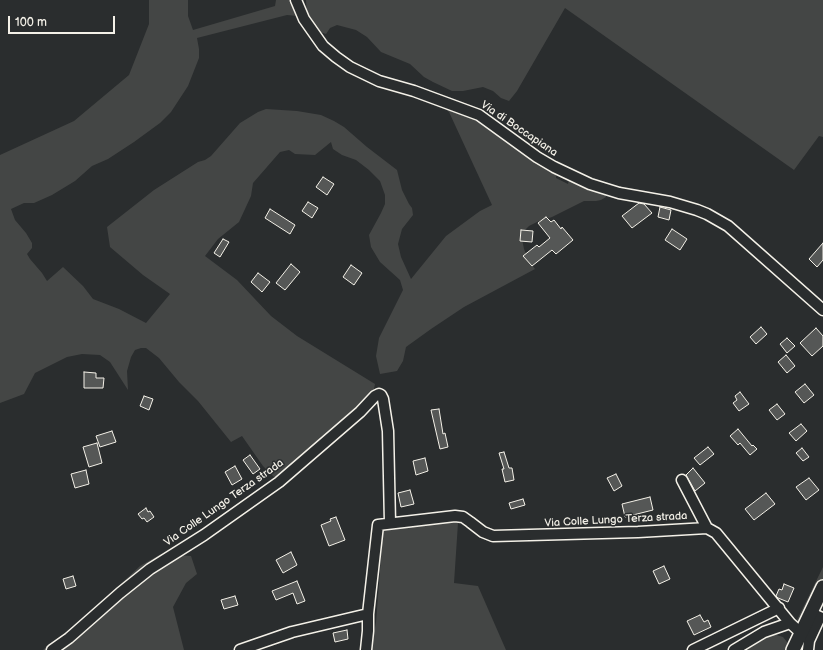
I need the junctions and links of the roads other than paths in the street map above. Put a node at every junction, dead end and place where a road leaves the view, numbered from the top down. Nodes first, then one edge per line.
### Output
1 (296, 0) edge
2 (823, 310) edge
3 (682, 480) dead end
4 (390, 523) junction
5 (707, 528) junction
6 (823, 587) edge
7 (779, 608) junction
8 (368, 614) junction
9 (790, 623) junction
10 (806, 644) edge
11 (52, 650) edge
12 (240, 650) edge
13 (366, 650) edge
14 (693, 650) edge
15 (734, 650) edge
16 (793, 650) edge

1 - 2 street, Via di Boccapiana
3 - 5 street
4 - 5 street, Via Colle Lungo Terza strada
4 - 8 street
4 - 11 street, Via Colle Lungo Terza strada
5 - 7 street
6 - 10 main road
7 - 9 street
7 - 14 street
8 - 12 street
8 - 13 street
9 - 10 street
9 - 15 street
10 - 16 main road

